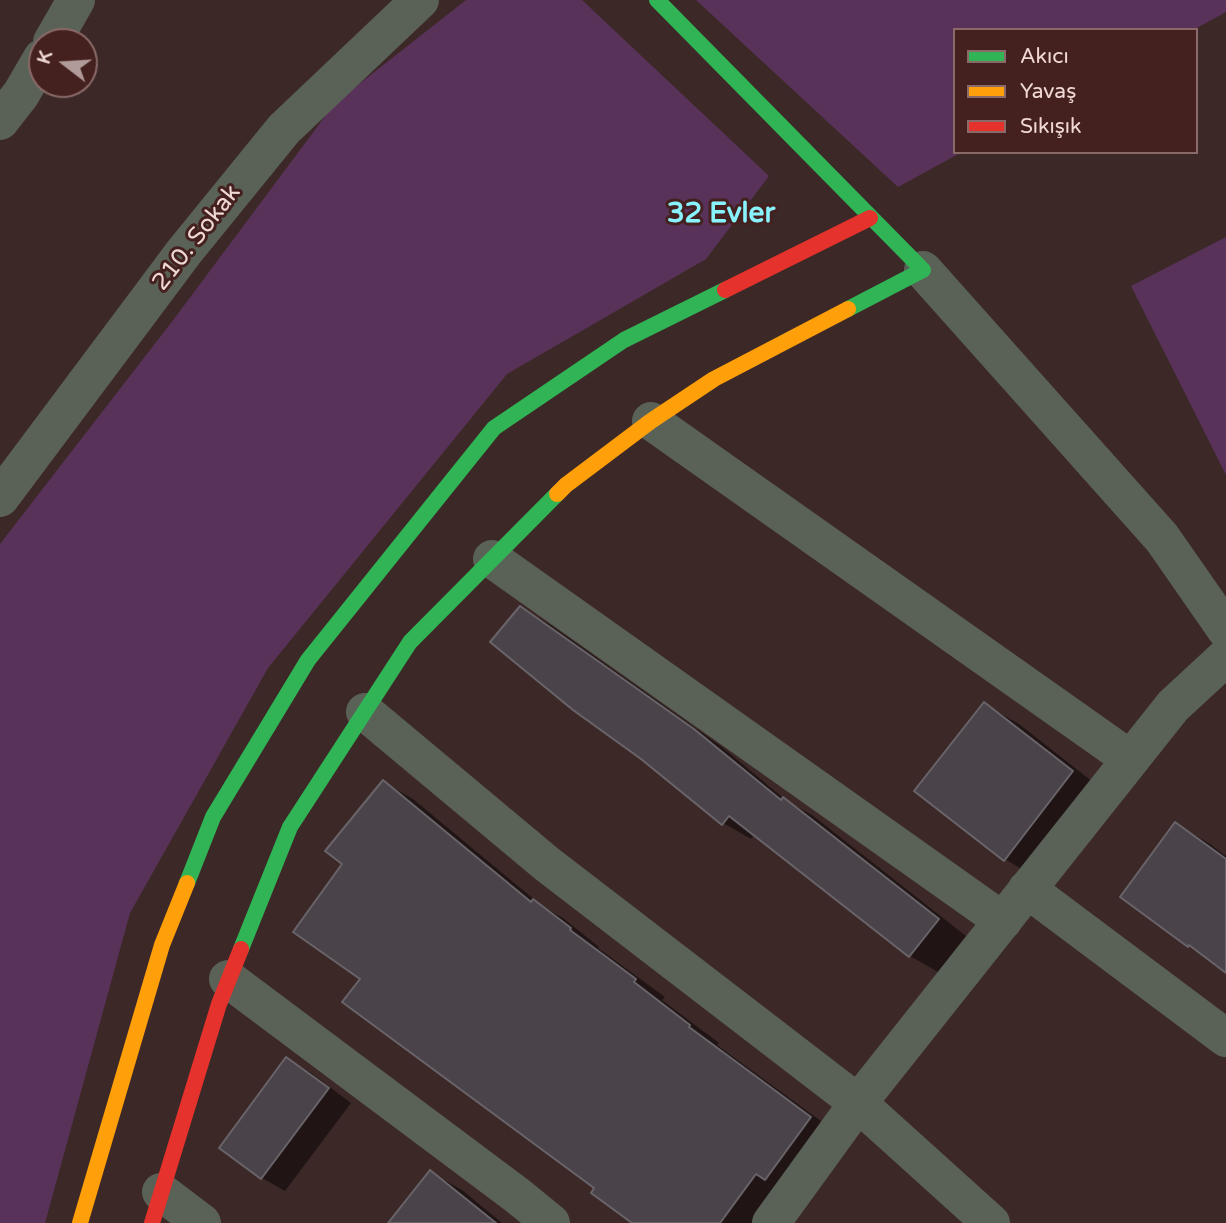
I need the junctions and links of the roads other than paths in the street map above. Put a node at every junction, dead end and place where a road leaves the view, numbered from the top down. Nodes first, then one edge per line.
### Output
1 (76, 0) edge
2 (419, 0) edge
3 (657, 0) edge
4 (60, 28) edge
5 (28, 82) edge
6 (0, 121) edge
7 (870, 218) junction
8 (923, 270) junction
9 (651, 421) junction
10 (0, 498) edge
11 (492, 559) junction
12 (1226, 630) edge
13 (1226, 657) edge
14 (365, 712) junction
15 (1130, 759) junction
16 (1027, 890) junction
17 (1003, 921) junction
18 (228, 979) junction
19 (1226, 1038) edge
20 (858, 1103) junction
21 (156, 1208) edge
22 (80, 1223) edge
23 (202, 1223) edge
24 (551, 1223) edge
25 (771, 1223) edge
26 (991, 1223) edge

1 - 4 street
2 - 10 street, 210. Sokak
3 - 7 main road
5 - 6 street
7 - 8 main road
7 - 22 main road
8 - 9 main road
8 - 12 street
9 - 11 main road
9 - 15 street
11 - 14 main road
11 - 17 street
13 - 15 street
14 - 18 main road
14 - 20 street
15 - 16 street
16 - 17 street
16 - 19 street
17 - 20 street
18 - 21 main road
18 - 24 street
20 - 25 street
20 - 26 street
21 - 23 street

